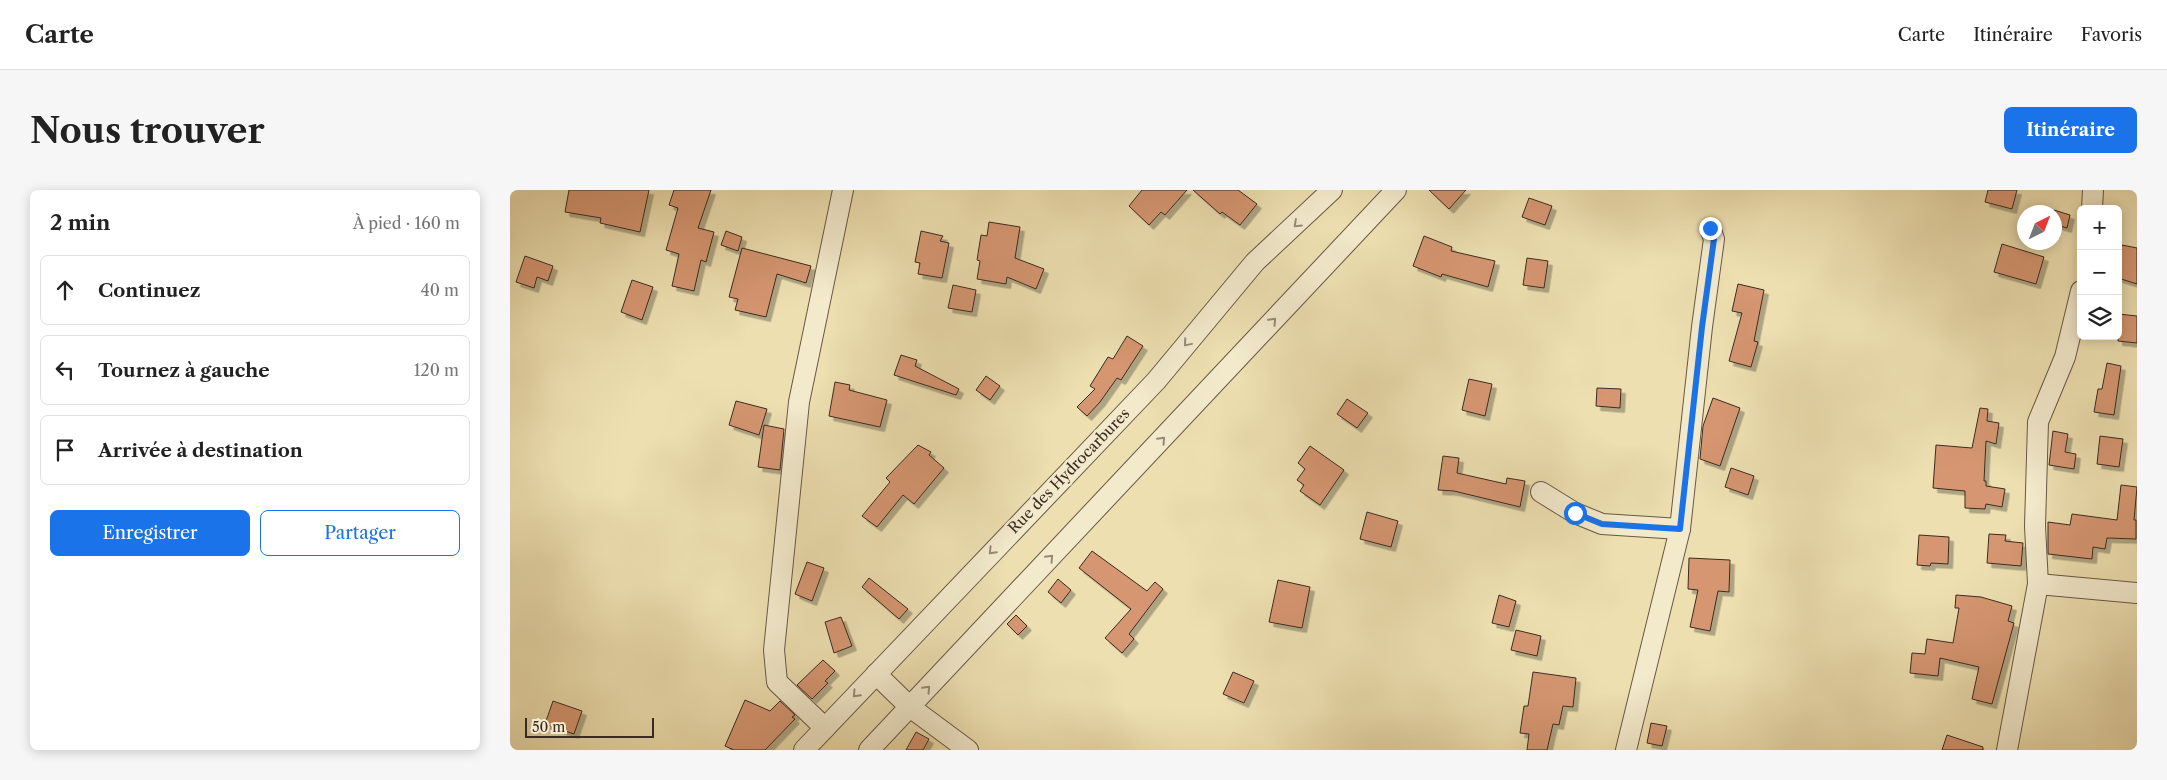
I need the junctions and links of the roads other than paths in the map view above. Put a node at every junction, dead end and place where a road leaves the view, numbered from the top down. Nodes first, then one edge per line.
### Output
1 (843, 190) edge
2 (1332, 190) edge
3 (1396, 190) edge
4 (2093, 190) edge
5 (2092, 205) edge
6 (1710, 228) dead end
7 (2080, 295) edge
8 (1541, 492) dead end
9 (1680, 529) junction
10 (2038, 584) junction
11 (2137, 593) edge
12 (876, 674) junction
13 (910, 706) junction
14 (825, 728) junction
15 (804, 750) edge
16 (870, 750) edge
17 (968, 750) edge
18 (1626, 750) edge
19 (2007, 750) edge

1 - 14 street
2 -> 12 street, Rue des Hydrocarbures
13 -> 3 street
4 - 5 street
6 - 9 street
7 - 10 street
8 - 9 street
9 - 18 street
10 - 11 street
10 - 19 street
12 - 13 street
12 -> 14 street, Rue des Hydrocarbures
13 - 16 street
13 - 17 street
14 - 15 street, Rue des Hydrocarbures

